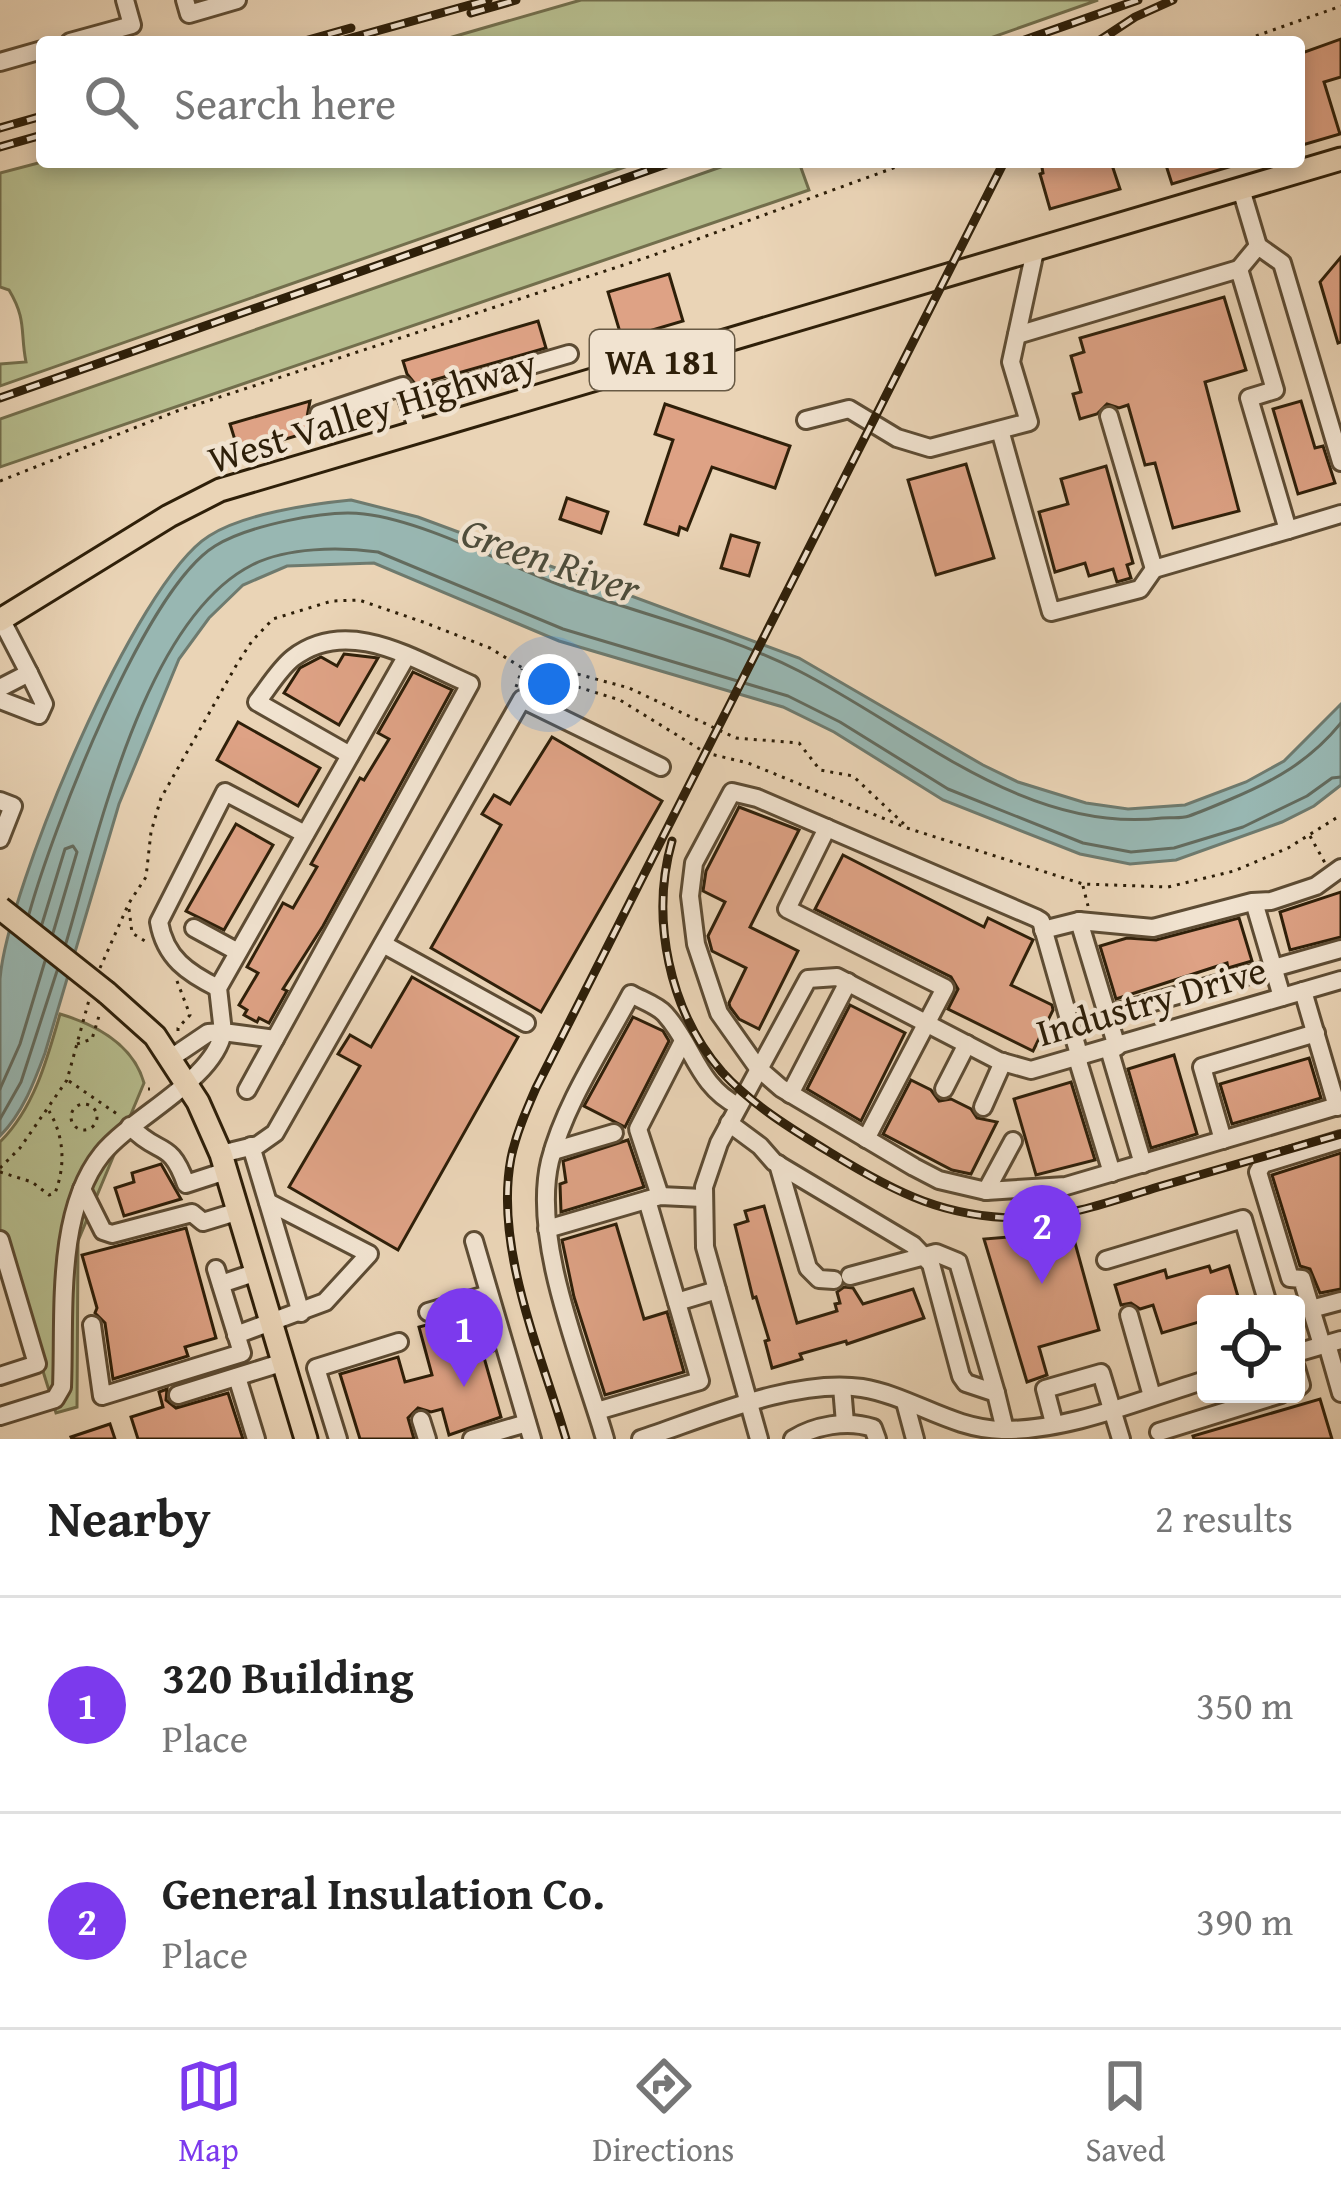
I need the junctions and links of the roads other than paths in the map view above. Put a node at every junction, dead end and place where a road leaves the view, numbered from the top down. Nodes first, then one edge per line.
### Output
1 (125, 0) edge
2 (185, 0) edge
3 (236, 0) edge
4 (214, 3) edge
5 (92, 36) edge
6 (36, 52) edge
7 (0, 62) edge
8 (1341, 159) edge
9 (1241, 189) junction
10 (1258, 246) junction
11 (1035, 251) junction
12 (1239, 269) junction
13 (1017, 335) junction
14 (569, 354) dead end
15 (408, 401) junction
16 (319, 414) dead end
17 (1109, 416) dead end
18 (806, 419) dead end
19 (1000, 430) junction
20 (418, 431) junction
21 (1341, 462) edge
22 (1341, 514) edge
23 (1288, 530) junction
24 (1154, 569) junction
25 (1, 620) edge
26 (406, 657) junction
27 (29, 673) junction
28 (0, 688) edge
29 (0, 700) edge
30 (350, 755) junction
31 (661, 767) dead end
32 (0, 801) edge
33 (827, 828) junction
34 (305, 834) junction
35 (0, 839) edge
36 (1337, 871) edge
37 (1254, 902) junction
38 (0, 908) edge
39 (1086, 922) junction
40 (194, 928) dead end
41 (1043, 930) junction
42 (382, 944) junction
43 (1341, 949) edge
44 (238, 952) junction
45 (1274, 969) junction
46 (1341, 980) edge
47 (848, 982) junction
48 (218, 988) junction
49 (1303, 991) junction
50 (1282, 997) junction
51 (1107, 1015) junction
52 (526, 1023) dead end
53 (927, 1024) junction
54 (223, 1032) junction
55 (1316, 1034) junction
56 (275, 1039) junction
57 (682, 1043) junction
58 (967, 1044) junction
59 (174, 1047) junction
60 (1113, 1048) junction
61 (1079, 1058) junction
62 (1003, 1062) junction
63 (758, 1068) junction
64 (187, 1082) junction
65 (944, 1089) dead end
66 (247, 1090) dead end
67 (790, 1094) junction
68 (738, 1106) junction
69 (1339, 1106) edge
70 (983, 1107) dead end
71 (729, 1124) junction
72 (130, 1126) junction
73 (614, 1133) dead end
74 (866, 1138) junction
75 (1223, 1140) junction
76 (1341, 1140) edge
77 (1013, 1141) dead end
78 (251, 1146) junction
79 (553, 1150) junction
80 (224, 1163) junction
81 (1142, 1164) junction
82 (778, 1165) junction
83 (1112, 1173) junction
84 (82, 1189) junction
85 (986, 1191) junction
86 (654, 1198) junction
87 (703, 1198) junction
88 (268, 1202) junction
89 (238, 1211) junction
90 (547, 1229) junction
91 (0, 1240) edge
92 (474, 1241) dead end
93 (924, 1255) junction
94 (1106, 1260) dead end
95 (257, 1271) junction
96 (7, 1288) edge
97 (717, 1290) junction
98 (489, 1294) junction
99 (1265, 1295) edge
100 (1341, 1300) edge
101 (677, 1302) junction
102 (1311, 1309) junction
103 (428, 1312) dead end
104 (301, 1313) junction
105 (1129, 1316) dead end
106 (92, 1324) dead end
107 (272, 1324) junction
108 (236, 1335) junction
109 (399, 1342) dead end
110 (1330, 1343) edge
111 (284, 1362) junction
112 (0, 1376) edge
113 (237, 1377) junction
114 (1197, 1383) edge
115 (322, 1387) junction
116 (842, 1387) junction
117 (996, 1393) junction
118 (1341, 1393) edge
119 (178, 1395) dead end
120 (293, 1395) junction
121 (1150, 1396) junction
122 (905, 1402) junction
123 (1255, 1403) edge
124 (749, 1405) junction
125 (1112, 1408) junction
126 (597, 1411) junction
127 (0, 1416) edge
128 (421, 1420) dead end
129 (845, 1423) junction
130 (1054, 1423) junction
131 (1005, 1430) junction
132 (530, 1431) edge
133 (1160, 1436) edge
134 (256, 1439) edge
135 (306, 1439) edge
136 (338, 1439) edge
137 (427, 1439) edge
138 (472, 1439) edge
139 (605, 1439) edge
140 (640, 1439) edge
141 (759, 1439) edge
142 (793, 1439) edge
143 (877, 1439) edge
144 (916, 1439) edge
145 (1121, 1439) edge

1 - 5 street
2 - 4 street
3 - 4 street
6 - 7 street
8 - 9 main road, West Valley Highway / WA 181
9 - 10 street
9 - 11 main road, West Valley Highway / WA 181
10 - 12 street
10 - 21 street
11 - 13 street
11 - 20 main road, West Valley Highway / WA 181
12 - 13 street
12 - 23 street
13 - 19 street
14 - 15 street
15 - 16 street
15 - 20 street
17 - 24 street
18 - 19 street
19 - 24 street
20 - 25 main road, West Valley Highway / WA 181
22 - 23 street
23 - 24 street
25 - 27 street
26 - 30 street
26 - 30 street
26 - 56 street
27 - 28 street
27 - 29 street
30 - 34 street
31 - 42 street
32 - 35 street
33 - 41 street
33 - 53 street
33 - 63 street
34 - 44 street
34 - 48 street
36 - 37 street
37 - 39 street
37 - 45 street
38 - 59 main road, bridge
39 - 41 street
39 - 51 street
40 - 44 street
41 - 61 street
42 - 52 street
42 - 78 street
43 - 45 street
44 - 48 street
45 - 50 street
45 - 51 street
46 - 49 street, Industry Drive
47 - 53 street, Industry Drive
47 - 63 street
47 - 67 street
48 - 54 street
49 - 50 street, Industry Drive
49 - 55 street
50 - 60 street, Industry Drive
51 - 60 street
53 - 58 street, Industry Drive
53 - 74 street
54 - 56 street
54 - 59 street
54 - 64 street
55 - 69 street
55 - 75 street
56 - 66 street
57 - 68 street
57 - 79 street
57 - 86 street
58 - 62 street, Industry Drive
58 - 65 street
59 - 64 main road
60 - 61 street, Industry Drive
60 - 81 street
61 - 62 street, Industry Drive
61 - 83 street
62 - 70 street
63 - 67 street
63 - 68 street
64 - 72 street
64 - 80 main road
67 - 74 street
68 - 71 street
69 - 75 street
71 - 82 street
71 - 87 street
72 - 80 street
72 - 84 street
73 - 79 street
74 - 85 street
75 - 81 street
76 - 102 street
77 - 85 street
78 - 80 street
78 - 88 street
79 - 90 street
80 - 89 main road
81 - 83 street
82 - 93 street
82 - 93 street
83 - 85 street
84 - 89 street
84 - 127 street
86 - 87 street
86 - 90 street
86 - 101 street
87 - 97 street
88 - 104 street
88 - 104 street
89 - 95 main road
90 - 126 street
91 - 96 street
92 - 98 street
93 - 117 street
93 - 117 street
94 - 99 street
95 - 107 main road
95 - 108 street
96 - 112 street
97 - 101 street
97 - 124 street
98 - 103 street
98 - 132 street
100 - 102 street
101 - 126 street
102 - 110 street
104 - 107 street
105 - 121 street
106 - 108 street
107 - 108 street
107 - 111 main road
109 - 115 street
110 - 118 street
111 - 113 street
111 - 120 main road
113 - 119 street
113 - 134 street
114 - 121 street
115 - 120 street
115 - 136 street
116 - 122 street
116 - 124 street
116 - 129 street
117 - 131 street
120 - 135 main road
121 - 125 street
121 - 133 street
122 - 131 street
122 - 144 street
123 - 133 street
124 - 140 street
124 - 141 street
125 - 130 street
125 - 130 street
125 - 145 street
126 - 139 street
128 - 137 street
129 - 142 street
129 - 143 street
130 - 131 street
132 - 138 street

